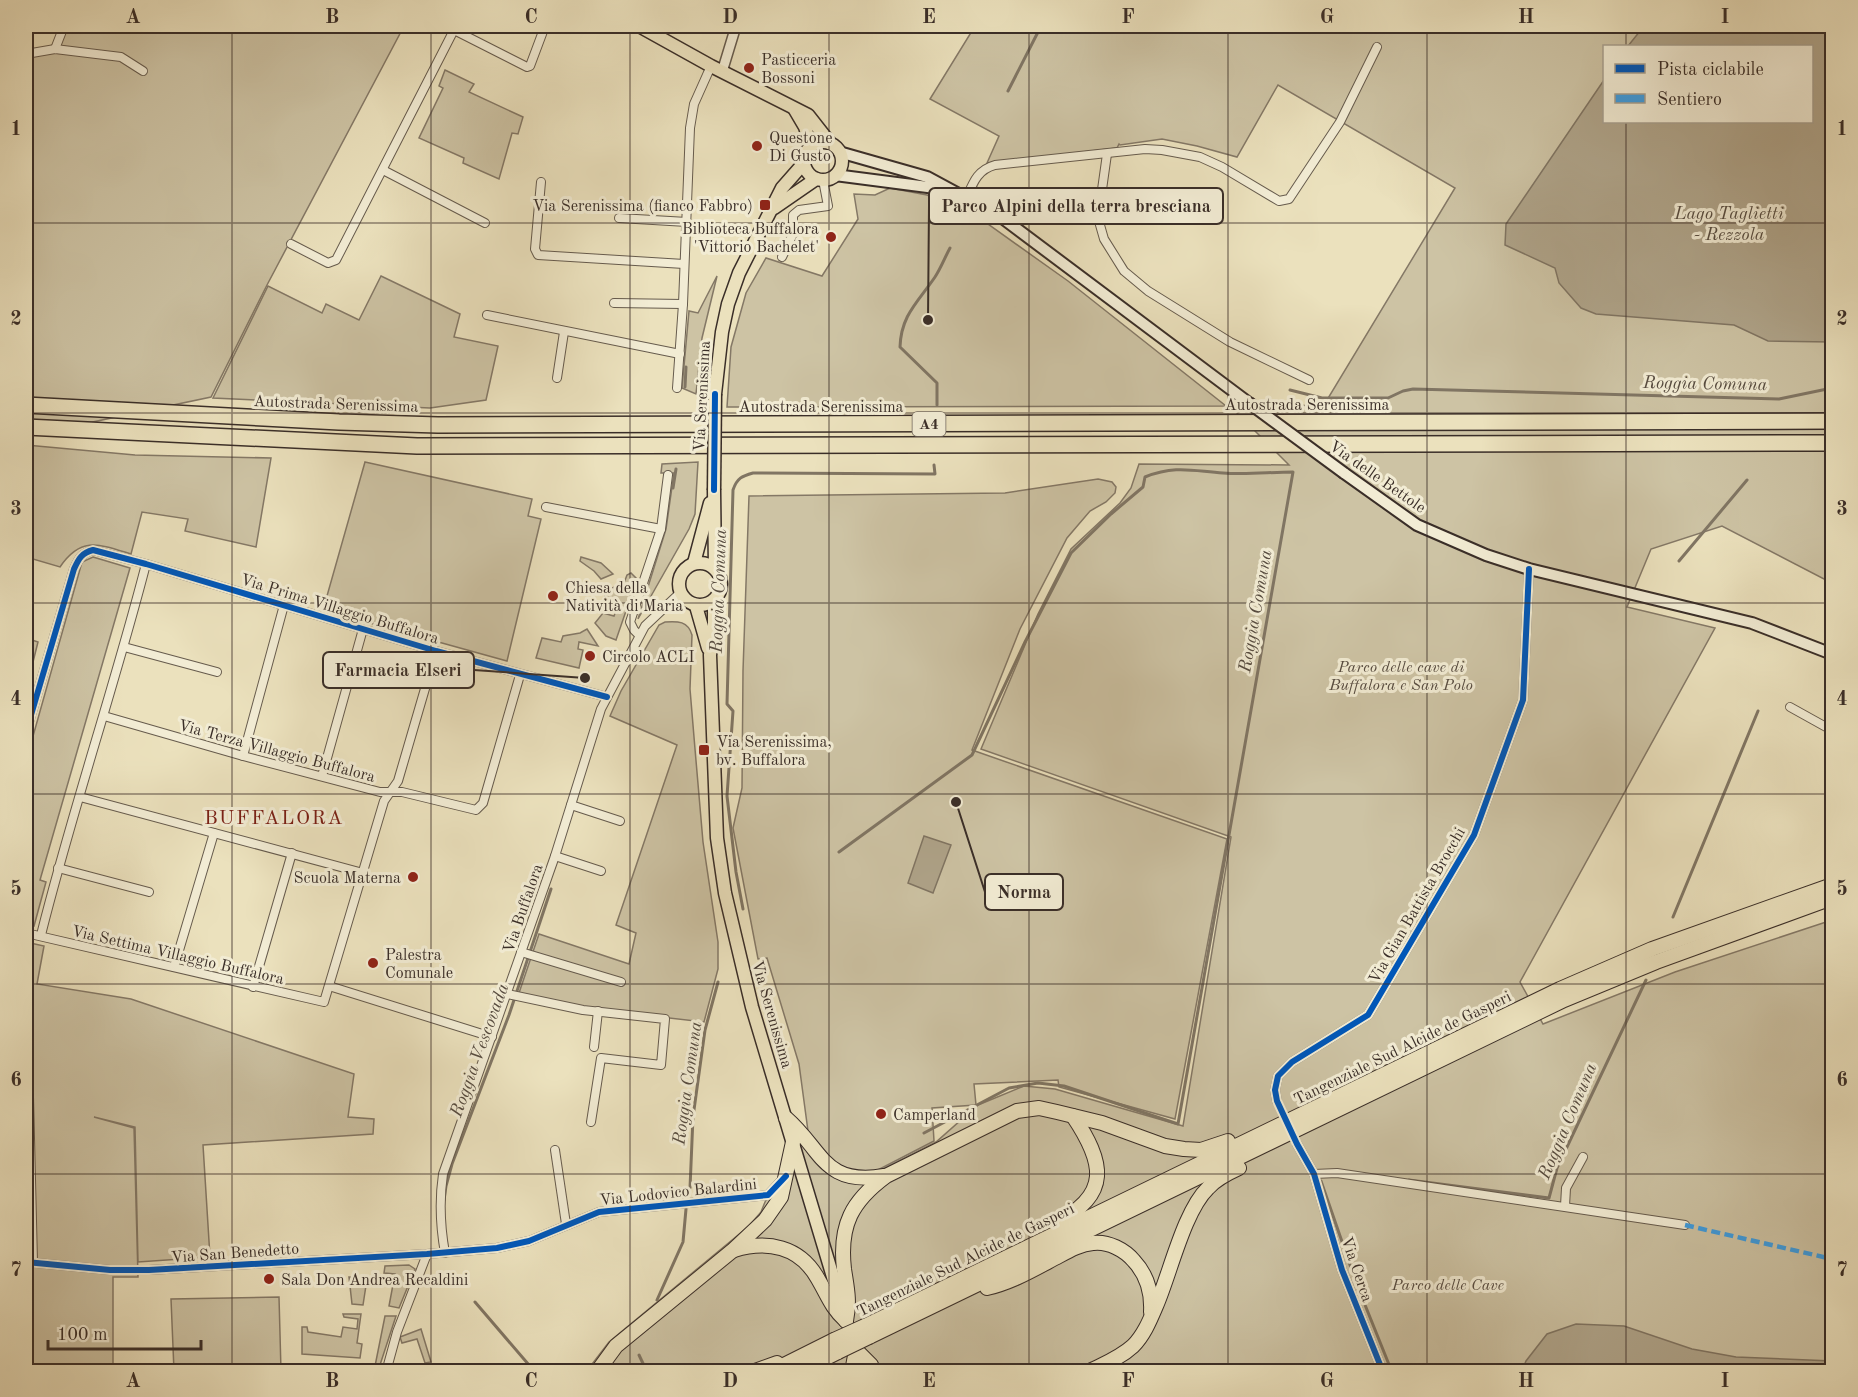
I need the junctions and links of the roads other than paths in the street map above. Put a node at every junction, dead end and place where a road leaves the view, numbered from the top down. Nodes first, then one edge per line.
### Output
1 (64, 26) edge
2 (545, 26) edge
3 (639, 26) edge
4 (736, 26) edge
5 (455, 28) edge
6 (1377, 47) dead end
7 (55, 49) junction
8 (26, 54) edge
9 (716, 69) junction
10 (143, 70) dead end
11 (795, 110) junction
12 (811, 146) junction
13 (835, 148) junction
14 (1107, 154) junction
15 (804, 163) junction
16 (382, 170) junction
17 (835, 175) junction
18 (819, 179) junction
19 (541, 182) dead end
20 (949, 190) junction
21 (966, 199) junction
22 (774, 208) junction
23 (619, 218) dead end
24 (687, 222) junction
25 (485, 223) dead end
26 (291, 244) dead end
27 (782, 256) dead end
28 (684, 264) junction
29 (614, 303) dead end
30 (683, 304) junction
31 (488, 315) dead end
32 (564, 332) junction
33 (680, 354) junction
34 (557, 378) dead end
35 (1309, 380) dead end
36 (676, 388) dead end
37 (26, 405) edge
38 (1833, 421) edge
39 (26, 427) edge
40 (1833, 443) edge
41 (668, 475) dead end
42 (714, 490) junction
43 (546, 507) dead end
44 (661, 529) junction
45 (694, 563) junction
46 (146, 564) junction
47 (715, 569) junction
48 (1529, 569) junction
49 (680, 593) junction
50 (714, 601) junction
51 (284, 605) junction
52 (696, 606) junction
53 (363, 629) junction
54 (639, 635) junction
55 (124, 647) junction
56 (436, 651) junction
57 (1833, 654) edge
58 (710, 655) junction
59 (217, 672) dead end
60 (520, 675) junction
61 (607, 697) junction
62 (1790, 708) dead end
63 (104, 716) junction
64 (1833, 724) edge
65 (26, 732) edge
66 (243, 756) junction
67 (322, 776) junction
68 (391, 792) junction
69 (80, 797) junction
70 (571, 805) junction
71 (620, 821) dead end
72 (214, 833) junction
73 (292, 853) junction
74 (555, 856) junction
75 (58, 868) junction
76 (601, 871) dead end
77 (363, 873) junction
78 (1833, 885) edge
79 (149, 892) dead end
80 (1833, 898) edge
81 (1833, 908) edge
82 (1770, 920) junction
83 (26, 933) edge
84 (41, 935) junction
85 (521, 951) junction
86 (174, 967) junction
87 (621, 982) dead end
88 (329, 986) junction
89 (253, 987) junction
90 (507, 994) junction
91 (598, 1011) junction
92 (492, 1036) junction
93 (594, 1047) dead end
94 (29, 1097) dead end
95 (1277, 1101) tunnel mouth
96 (1314, 1108) junction
97 (1072, 1116) junction
98 (786, 1118) junction
99 (591, 1122) dead end
100 (1310, 1123) junction
101 (793, 1142) junction
102 (1297, 1144) tunnel mouth
103 (555, 1150) dead end
104 (1583, 1157) dead end
105 (1314, 1174) junction
106 (786, 1176) junction
107 (886, 1176) junction
108 (1565, 1206) junction
109 (566, 1224) junction
110 (1685, 1225) dead end
111 (732, 1251) junction
112 (446, 1253) junction
113 (427, 1254) junction
114 (29, 1262) edge
115 (971, 1274) junction
116 (963, 1292) junction
117 (1150, 1320) junction
118 (846, 1321) junction
119 (867, 1332) junction
120 (616, 1346) junction
121 (856, 1350) junction
122 (797, 1365) edge
123 (386, 1371) edge
124 (597, 1371) edge
125 (610, 1371) edge
126 (752, 1371) edge
127 (770, 1371) edge
128 (852, 1371) edge
129 (862, 1371) edge
130 (874, 1371) edge
131 (1088, 1371) edge
132 (1383, 1371) edge

1 - 7 street
2 - 5 street
3 - 9 main road
4 - 9 street
5 - 16 street
6 - 14 street
7 - 8 street
7 - 10 street
9 - 11 main road
9 - 24 street
11 - 12 main road
11 - 13 main road
12 - 13 main road
12 - 15 main road
13 - 17 main road
13 - 20 main road, Via delle Bettole
14 - 21 street
14 - 35 street
15 - 18 main road
15 - 22 main road, Via Serenissima
16 - 25 street
16 - 26 street
17 - 18 main road
17 - 20 main road, Via delle Bettole
18 - 22 main road, Via Serenissima
18 - 27 street
19 - 28 street
20 - 21 main road, Via delle Bettole
21 - 48 main road, Via delle Bettole, bridge
22 - 42 main road, Via Serenissima, bridge
23 - 24 street
24 - 28 street
28 - 30 street
29 - 30 street
30 - 33 street
31 - 32 street
32 - 33 street
32 - 34 street
33 - 36 street
37 - 38 highway, Autostrada Serenissima / A4
39 - 40 highway, A4
41 - 44 street
42 - 45 main road, Via Serenissima
42 - 47 main road, Via Serenissima
43 - 44 street
44 - 54 street
45 - 47 main road
45 - 49 main road, Via Serenissima
46 - 51 street, Via Prima Villaggio Buffalora
46 - 55 street
46 - 65 street, Via Prima Villaggio Buffalora
47 - 50 main road, Via Serenissima
48 - 57 main road, Via delle Bettole
48 - 95 street, Via Gian Battista Brocchi
49 - 52 main road
49 - 54 street, Via Buffalora
50 - 52 main road
50 - 58 main road, Via Serenissima
51 - 53 street, Via Prima Villaggio Buffalora
51 - 66 street
52 - 58 main road, Via Serenissima
53 - 56 street, Via Prima Villaggio Buffalora
53 - 67 street
54 - 61 street, Via Buffalora
55 - 59 street
55 - 63 street
56 - 60 street, Via Prima Villaggio Buffalora
56 - 68 street
58 - 98 main road, Via Serenissima
60 - 61 street, Via Prima Villaggio Buffalora
60 - 68 street, Via Terza Villaggio Buffalora
61 - 70 street, Via Buffalora
62 - 64 street
63 - 66 street, Via Terza Villaggio Buffalora
63 - 69 street
66 - 67 street, Via Terza Villaggio Buffalora
67 - 68 street, Via Terza Villaggio Buffalora
68 - 77 street
69 - 72 street
69 - 75 street
70 - 71 street
70 - 74 street, Via Buffalora
72 - 73 street
72 - 86 street
73 - 77 street
73 - 89 street
74 - 76 street, Via Buffalora
74 - 85 street, Via Buffalora
75 - 79 street
75 - 84 street
77 - 88 street
78 - 96 highway, Tangenziale Sud Alcide de Gasperi
80 - 82 highway, Tangenziale Sud Alcide de Gasperi
81 - 82 highway
82 - 100 highway, Tangenziale Sud Alcide de Gasperi
83 - 84 street, Via Settima Villaggio Buffalora
84 - 86 street, Via Settima Villaggio Buffalora
85 - 87 street
85 - 90 street, Via Buffalora
86 - 89 street, Via Settima Villaggio Buffalora
88 - 89 street, Via Settima Villaggio Buffalora
88 - 92 street
90 - 91 street
90 - 92 street, Via Buffalora
91 - 93 street
91 - 99 street
92 - 112 street, Via Buffalora
94 - 114 street, Via San Benedetto
96 - 97 highway
96 - 115 highway, Tangenziale Sud Alcide de Gasperi
97 - 107 highway
97 - 115 highway
98 - 101 main road, Via Serenissima
98 - 107 highway
100 - 116 highway, Tangenziale Sud Alcide de Gasperi
100 - 117 highway
101 - 106 highway
101 - 118 main road, Via Serenissima
102 - 105 street
103 - 109 street
104 - 108 street
105 - 108 street
105 - 132 street, Via Cerca
106 - 109 street, Via Lodovico Balardini
106 - 111 highway
107 - 118 highway
108 - 110 street
109 - 112 street, Via Lodovico Balardini
111 - 118 highway
111 - 120 highway
112 - 113 street, Via San Benedetto
113 - 114 street, Via San Benedetto
113 - 123 street
115 - 119 highway, Tangenziale Sud Alcide de Gasperi
116 - 117 highway
116 - 119 highway, Tangenziale Sud Alcide de Gasperi
117 - 131 highway
118 - 121 main road, Via Serenissima
119 - 122 highway, Tangenziale Sud Alcide de Gasperi, bridge
120 - 124 highway
120 - 125 highway
121 - 128 highway
121 - 129 main road, Via Serenissima
121 - 130 highway
122 - 126 highway
122 - 127 highway, Tangenziale Sud Alcide de Gasperi

